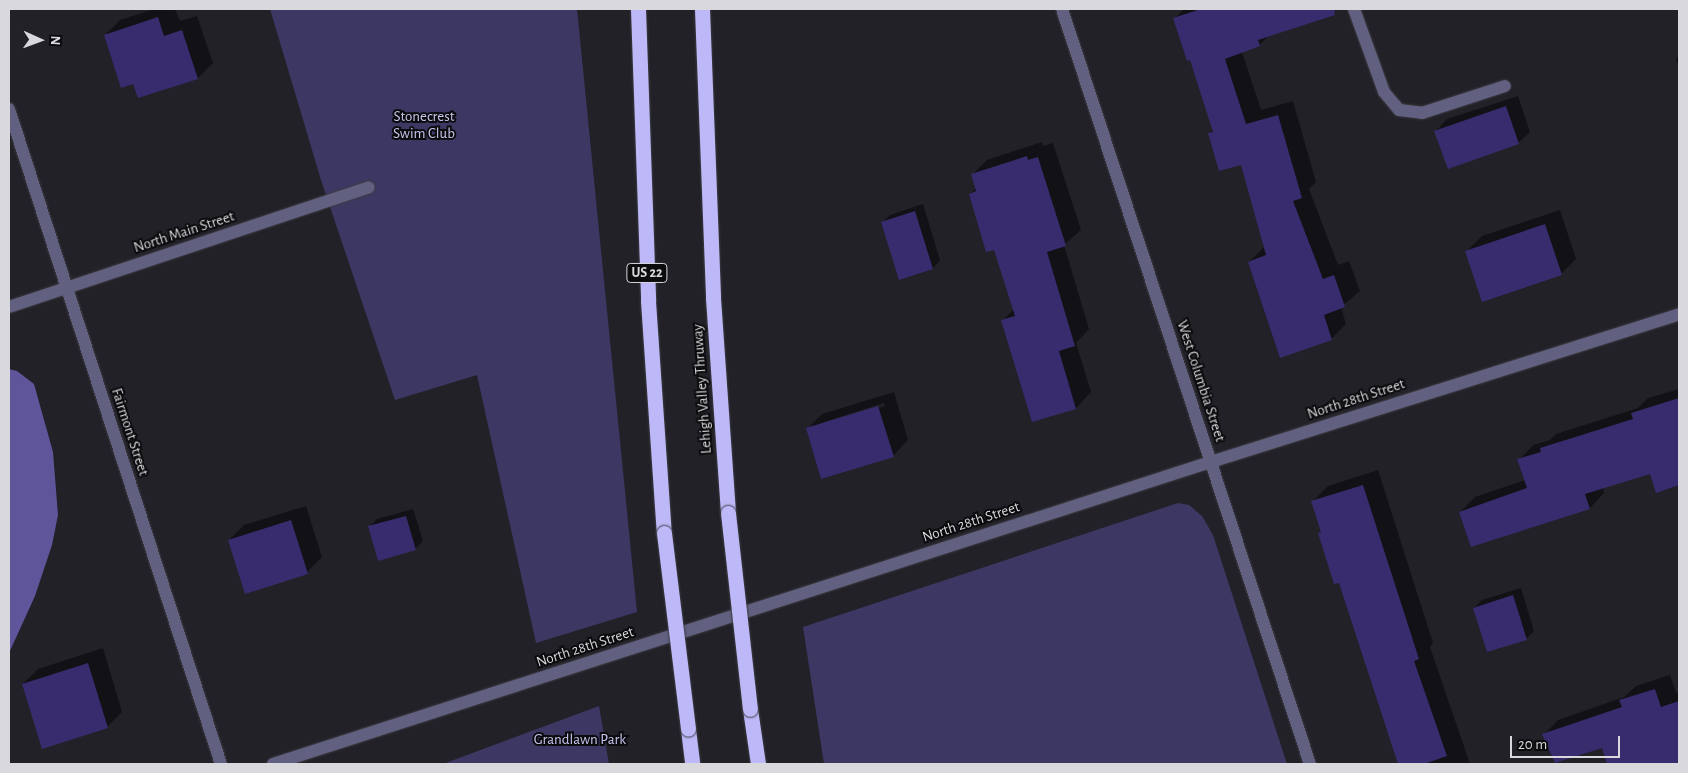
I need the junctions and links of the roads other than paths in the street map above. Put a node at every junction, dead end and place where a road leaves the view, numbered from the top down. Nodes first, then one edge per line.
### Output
1 (638, 9) edge
2 (702, 9) edge
3 (1062, 9) edge
4 (1354, 9) edge
5 (1505, 86) dead end
6 (9, 109) edge
7 (368, 187) dead end
8 (67, 288) junction
9 (9, 307) edge
10 (1679, 314) edge
11 (1211, 462) junction
12 (220, 764) edge
13 (273, 764) edge
14 (692, 764) edge
15 (758, 764) edge
16 (1310, 764) edge

1 - 14 highway, US 22, bridge
2 - 15 highway, Lehigh Valley Thruway, bridge
3 - 11 street, West Columbia Street
4 - 5 street
6 - 8 street, Fairmont Street
7 - 8 street, North Main Street
8 - 9 street, North Main Street
8 - 12 street, Fairmont Street
10 - 11 street, North 28th Street
11 - 13 street, North 28th Street
11 - 16 street, West Columbia Street

